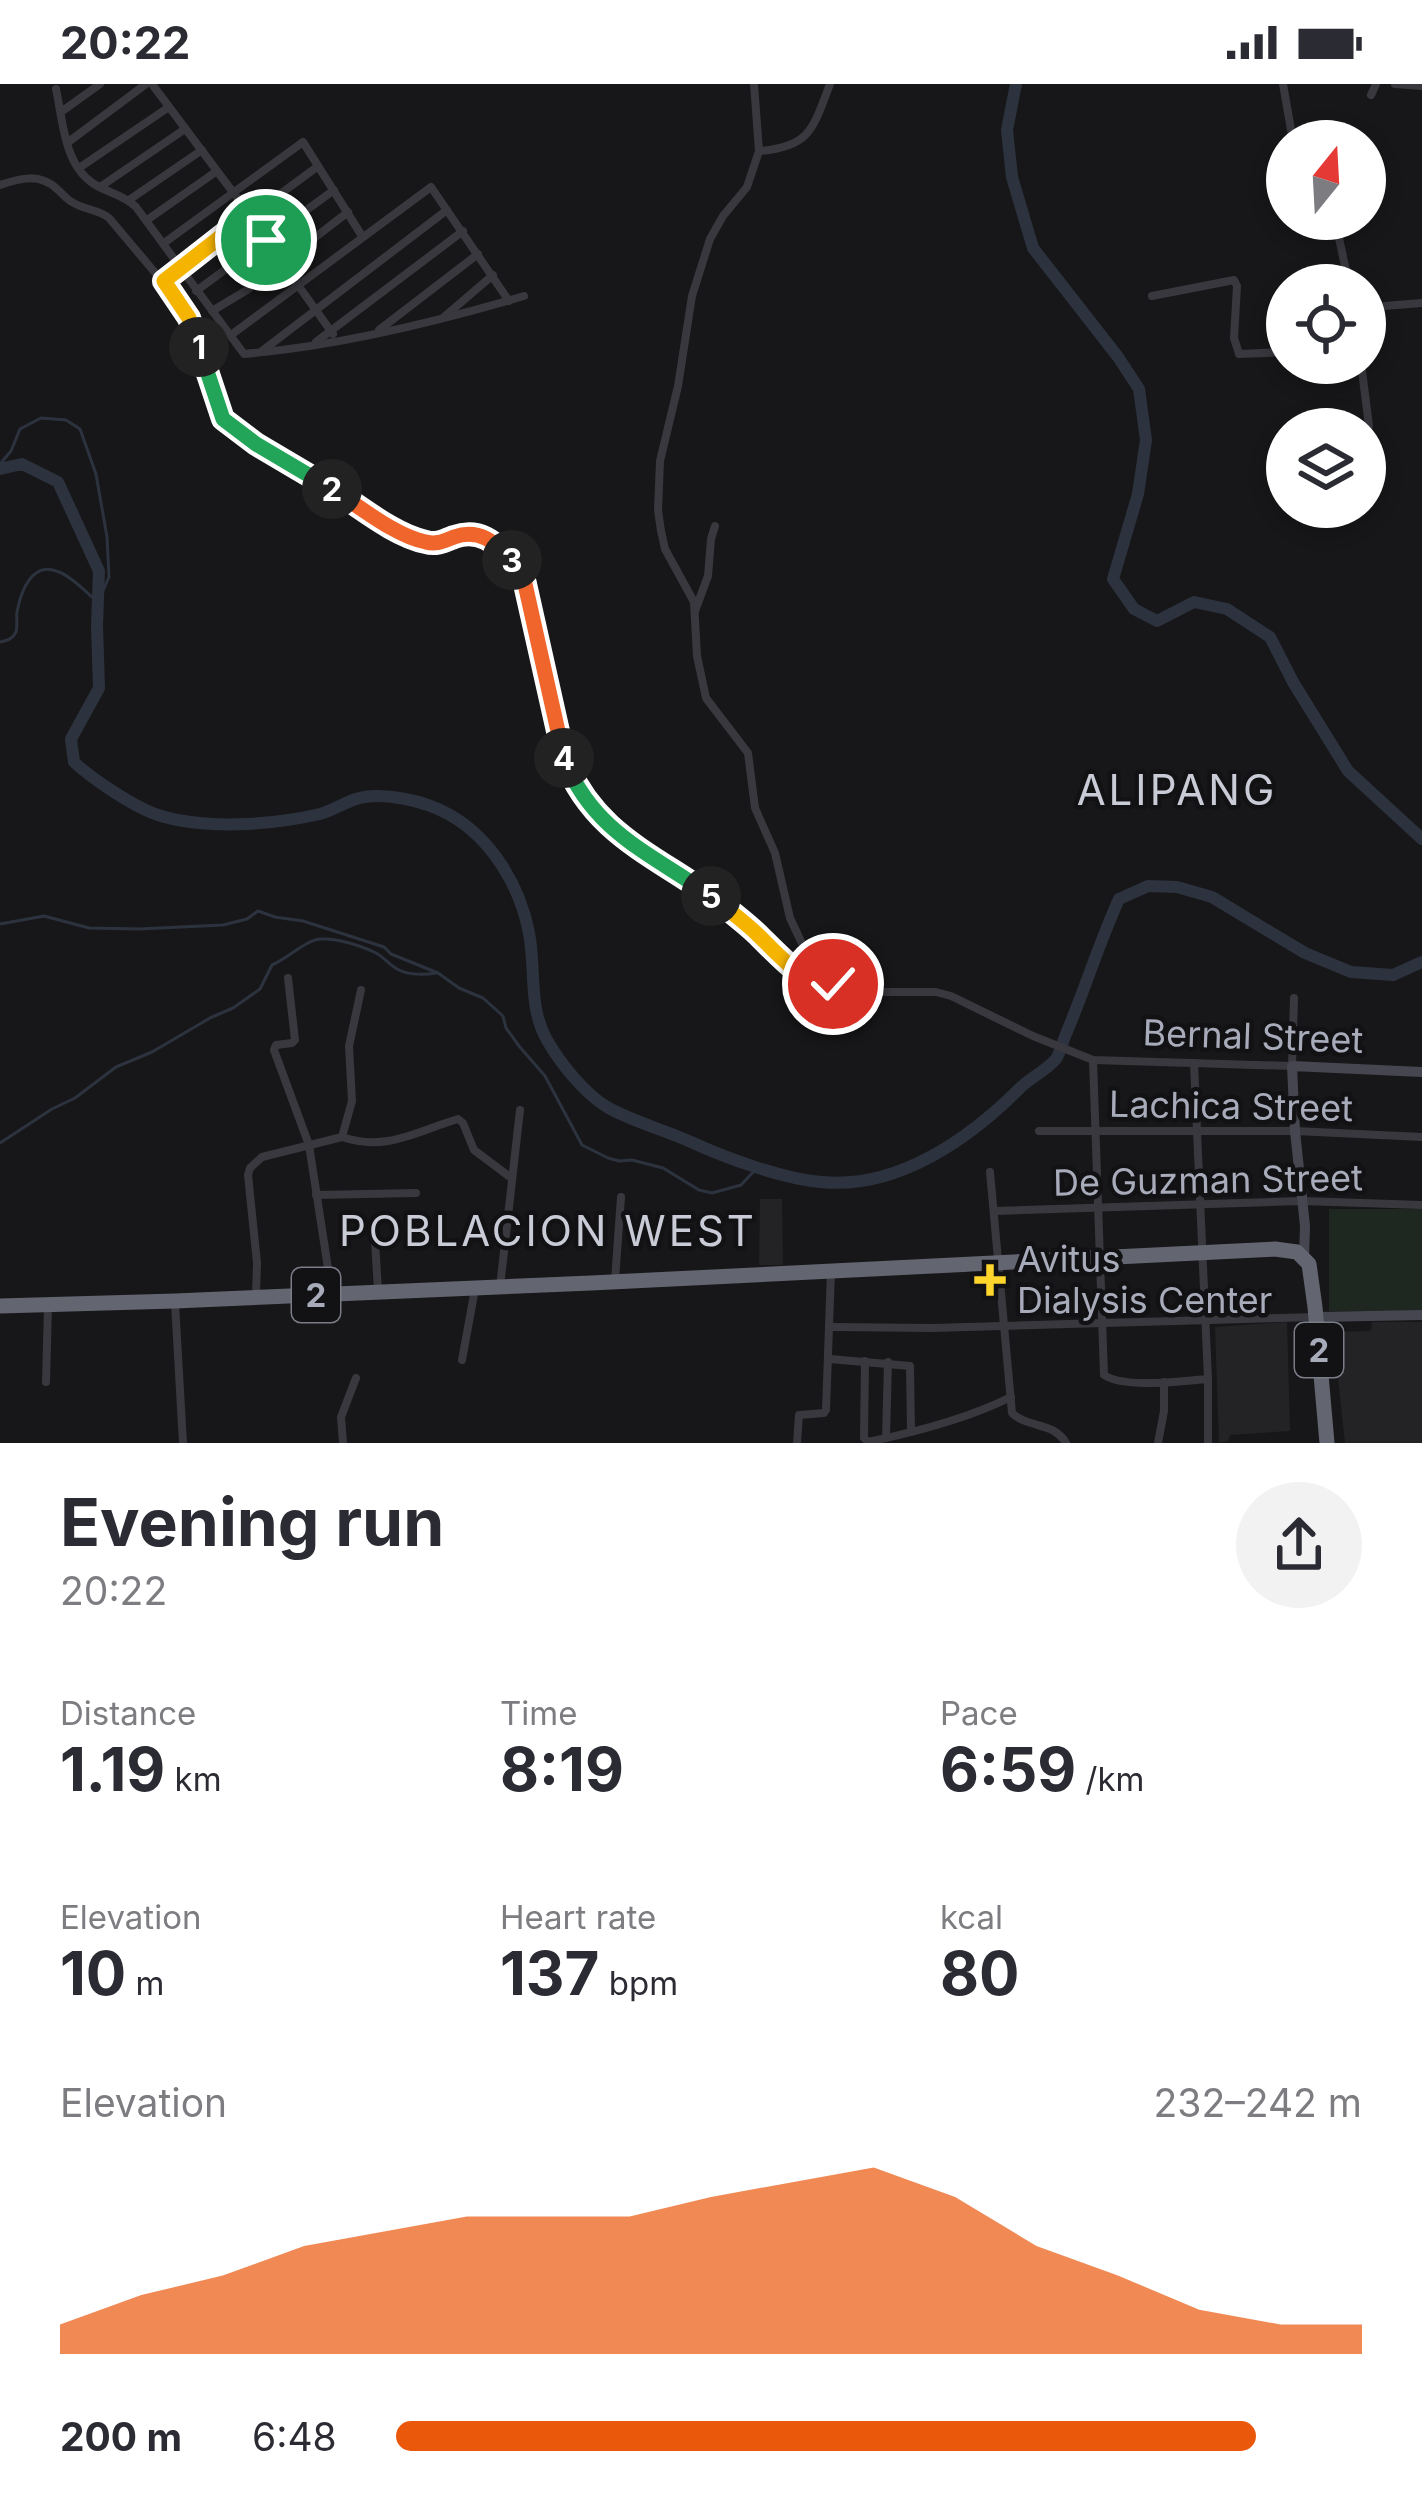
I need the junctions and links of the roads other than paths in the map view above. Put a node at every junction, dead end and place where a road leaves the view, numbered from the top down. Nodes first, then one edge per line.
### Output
1 (100, 84) edge
2 (149, 84) edge
3 (754, 84) edge
4 (830, 84) edge
5 (1283, 84) edge
6 (1376, 84) edge
7 (1395, 84) edge
8 (1422, 86) edge
9 (56, 89) dead end
10 (1372, 94) dead end
11 (170, 107) junction
12 (61, 112) junction
13 (1289, 120) edge
14 (185, 128) junction
15 (68, 143) junction
16 (202, 150) junction
17 (759, 151) junction
18 (317, 167) junction
19 (79, 168) junction
20 (217, 171) junction
21 (0, 185) edge
22 (100, 188) junction
23 (334, 190) junction
24 (233, 193) junction
25 (129, 200) junction
26 (241, 203) junction
27 (261, 208) junction
28 (446, 210) junction
29 (348, 212) junction
30 (147, 220) junction
31 (237, 224) junction
32 (257, 228) junction
33 (463, 232) junction
34 (362, 236) junction
35 (266, 240) junction
36 (164, 243) junction
37 (478, 254) junction
38 (281, 263) junction
39 (182, 269) junction
40 (493, 275) junction
41 (164, 281) junction
42 (298, 287) junction
43 (196, 291) junction
44 (524, 296) dead end
45 (1152, 296) dead end
46 (509, 301) junction
47 (1422, 303) edge
48 (1386, 306) edge
49 (316, 309) junction
50 (212, 311) junction
51 (440, 321) junction
52 (331, 331) junction
53 (375, 333) junction
54 (231, 335) junction
55 (339, 340) junction
56 (312, 345) junction
57 (259, 353) junction
58 (1266, 354) edge
59 (715, 526) dead end
60 (695, 611) junction
61 (287, 978) dead end
62 (361, 990) dead end
63 (851, 992) junction
64 (1294, 998) dead end
65 (1093, 1060) junction
66 (1194, 1063) junction
67 (1292, 1066) junction
68 (1422, 1072) edge
69 (520, 1111) dead end
70 (1040, 1131) dead end
71 (1095, 1131) junction
72 (1197, 1132) junction
73 (1295, 1132) junction
74 (342, 1137) junction
75 (1422, 1137) edge
76 (309, 1145) junction
77 (990, 1172) dead end
78 (510, 1178) junction
79 (416, 1193) dead end
80 (316, 1195) junction
81 (621, 1197) dead end
82 (1302, 1201) junction
83 (1199, 1204) junction
84 (1422, 1205) edge
85 (1097, 1208) junction
86 (995, 1211) junction
87 (375, 1241) dead end
88 (1202, 1252) junction
89 (1100, 1257) junction
90 (1304, 1258) junction
91 (998, 1262) junction
92 (832, 1270) junction
93 (615, 1281) junction
94 (500, 1287) junction
95 (476, 1288) junction
96 (378, 1292) junction
97 (332, 1294) junction
98 (256, 1298) junction
99 (175, 1301) junction
100 (48, 1305) junction
101 (0, 1306) edge
102 (1422, 1315) edge
103 (1316, 1317) junction
104 (1204, 1320) junction
105 (1102, 1323) junction
106 (1005, 1326) junction
107 (831, 1327) junction
108 (462, 1360) dead end
109 (830, 1360) junction
110 (865, 1361) junction
111 (888, 1362) junction
112 (356, 1378) dead end
113 (1208, 1379) junction
114 (46, 1382) dead end
115 (1164, 1382) junction
116 (1011, 1397) junction
117 (911, 1432) junction
118 (886, 1438) junction
119 (183, 1443) edge
120 (343, 1443) edge
121 (797, 1443) edge
122 (1066, 1443) edge
123 (1157, 1443) edge
124 (1208, 1443) edge
125 (1327, 1443) edge

1 - 12 street
2 - 11 street
2 - 15 street
3 - 17 street
4 - 17 street
5 - 13 street
6 - 10 street
7 - 8 street
9 - 12 street
11 - 14 street
11 - 19 street
12 - 15 street
14 - 16 street
14 - 22 street
15 - 19 street
16 - 20 street
16 - 25 street
17 - 60 street
18 - 23 street
18 - 24 street
18 - 27 street
19 - 22 street
20 - 24 street
20 - 30 street
21 - 41 street
22 - 25 street
23 - 29 street
23 - 35 street
24 - 26 street
24 - 36 street
25 - 30 street
26 - 27 street
26 - 31 street
27 - 32 street
28 - 33 street
28 - 34 street
28 - 49 street
29 - 34 street
29 - 38 street
30 - 36 street
31 - 32 street
31 - 39 street
32 - 35 street
33 - 37 street
33 - 52 street
34 - 42 street
35 - 38 street
35 - 43 street
36 - 39 street
37 - 40 street
37 - 53 street
38 - 42 street
38 - 50 street
39 - 41 street
39 - 43 street
40 - 46 street
40 - 51 street
41 - 63 street
42 - 49 street
42 - 54 street
43 - 50 street
44 - 46 street
45 - 58 street
46 - 51 street
47 - 48 street
49 - 52 street
49 - 57 street
50 - 54 street
51 - 53 street
52 - 55 street
52 - 56 street
53 - 55 street
54 - 57 street
55 - 56 street
56 - 57 street
59 - 60 street
60 - 63 street
61 - 76 street
62 - 74 street
63 - 65 street, Bernal Street
64 - 67 street
65 - 66 street, Bernal Street
65 - 71 street
66 - 67 street, Bernal Street
66 - 72 street
67 - 68 main road, Bernal Street
67 - 73 main road
69 - 78 street
70 - 71 street, Lachica Street
71 - 72 street, Lachica Street
71 - 85 street
72 - 73 street, Lachica Street
72 - 83 street
73 - 75 street, Lachica Street
73 - 82 main road
74 - 76 street
74 - 78 street
76 - 80 street
76 - 98 street
77 - 86 street
78 - 94 street
79 - 80 street
80 - 97 street
81 - 93 street
82 - 83 street, De Guzman Street
82 - 84 street, De Guzman Street
82 - 90 main road
83 - 85 street, De Guzman Street
83 - 88 street
85 - 86 street, De Guzman Street
85 - 89 street
86 - 91 street
87 - 96 street
88 - 89 highway, 2
88 - 90 highway, 2
88 - 104 street
89 - 91 highway, 2
89 - 105 street
90 - 103 highway, 2
91 - 92 highway, 2
91 - 106 street
92 - 93 highway, 2
92 - 107 street
93 - 94 highway, 2
94 - 95 highway, 2
95 - 96 highway, 2
95 - 108 street
96 - 97 highway, 2
97 - 98 highway, 2
98 - 99 highway, 2
99 - 100 highway, 2
99 - 119 street
100 - 101 highway, 2
100 - 114 street
102 - 103 main road
103 - 104 street
103 - 125 highway, 2
104 - 105 street
104 - 113 street
105 - 106 street
105 - 115 street
106 - 107 street
106 - 116 street
107 - 109 street
109 - 110 street
109 - 121 street
110 - 111 street
110 - 118 street
111 - 117 street
111 - 118 street
112 - 120 street
113 - 115 street
113 - 124 street
115 - 123 street
116 - 117 street
116 - 122 street
117 - 118 street

